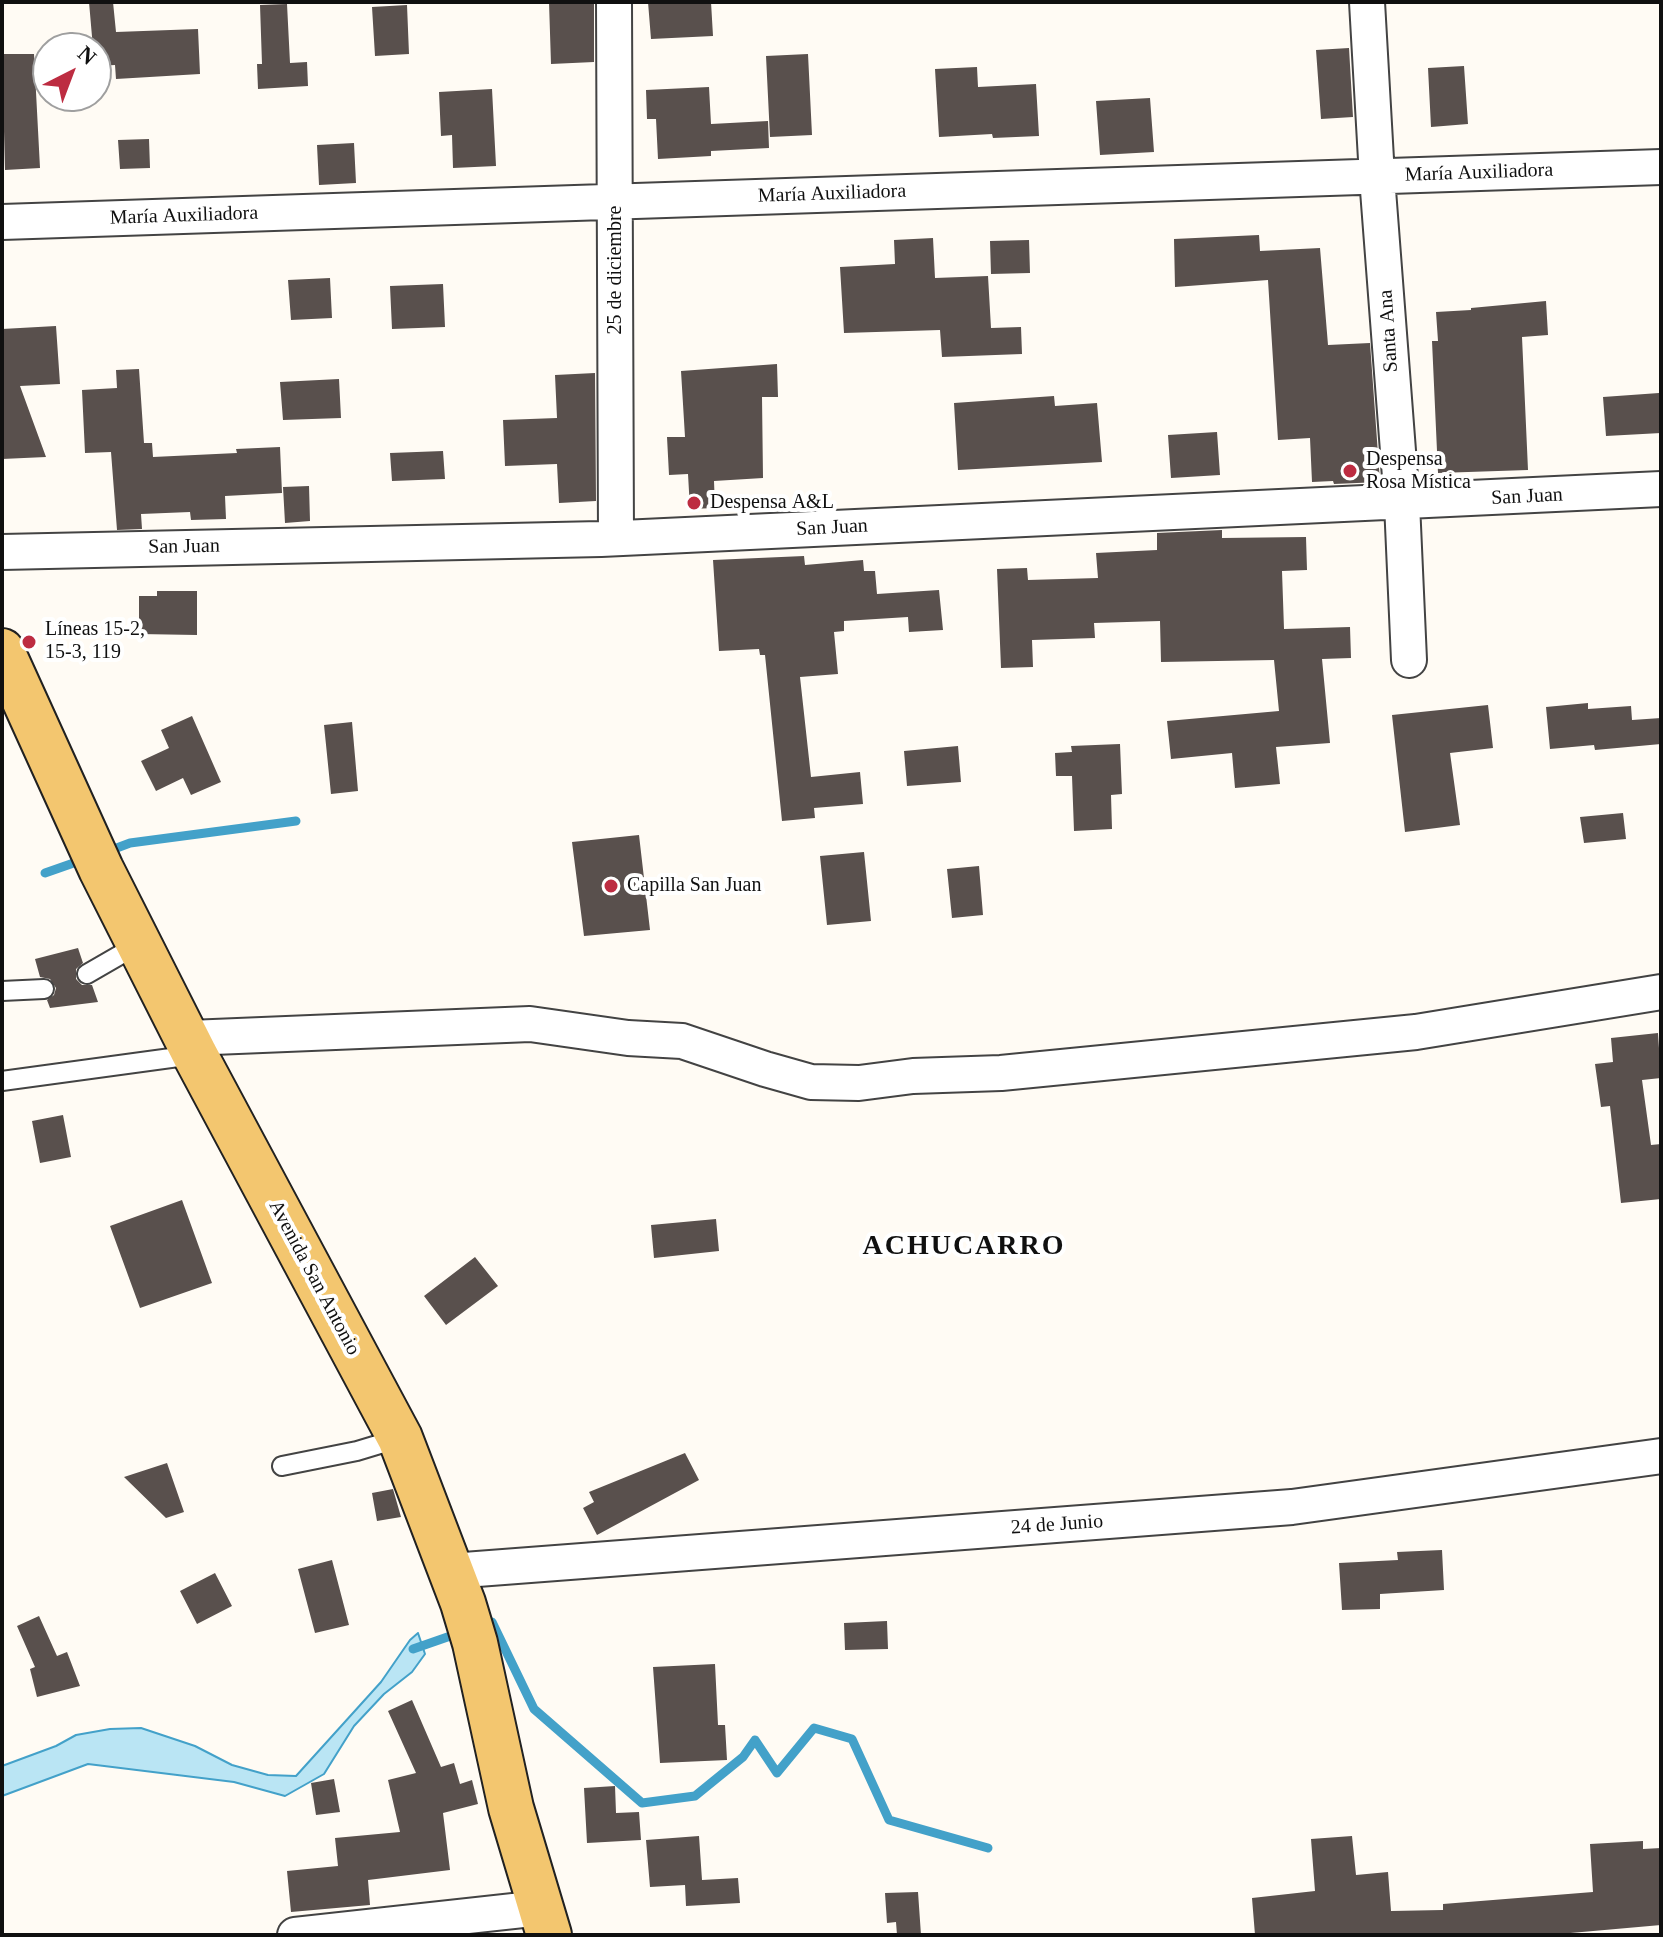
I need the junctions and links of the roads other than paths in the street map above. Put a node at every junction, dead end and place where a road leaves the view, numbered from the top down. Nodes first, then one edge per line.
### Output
1 (614, 2) edge
2 (1367, 2) edge
3 (1661, 167) edge
4 (1377, 177) junction
5 (616, 202) junction
6 (2, 222) edge
7 (1661, 489) edge
8 (1402, 503) junction
9 (616, 538) junction
10 (2, 552) edge
11 (2, 651) edge
12 (1409, 660) dead end
13 (139, 944) junction
14 (87, 974) dead end
15 (44, 989) dead end
16 (2, 991) edge
17 (1661, 992) edge
18 (192, 1047) junction
19 (2, 1081) edge
20 (400, 1438) junction
21 (1661, 1456) edge
22 (282, 1466) dead end
23 (463, 1605) junction
24 (545, 1922) edge
25 (295, 1935) edge

1 - 5 street, 25 de diciembre
2 - 4 street, Santa Ana
3 - 4 street, María Auxiliadora
4 - 5 street, María Auxiliadora
4 - 8 street, Santa Ana
5 - 6 street, María Auxiliadora
5 - 9 street, 25 de diciembre
7 - 8 street, San Juan
8 - 9 street, San Juan
8 - 12 street, Santa Ana
9 - 10 street, San Juan
11 - 13 main road, Avenida San Antonio
13 - 14 lane
13 - 18 main road, Avenida San Antonio
15 - 16 lane
17 - 18 street
18 - 19 lane
18 - 20 main road, Avenida San Antonio
20 - 22 lane
20 - 23 main road, Avenida San Antonio
21 - 23 street, 24 de Junio
23 - 24 main road, Avenida San Antonio
24 - 25 street

